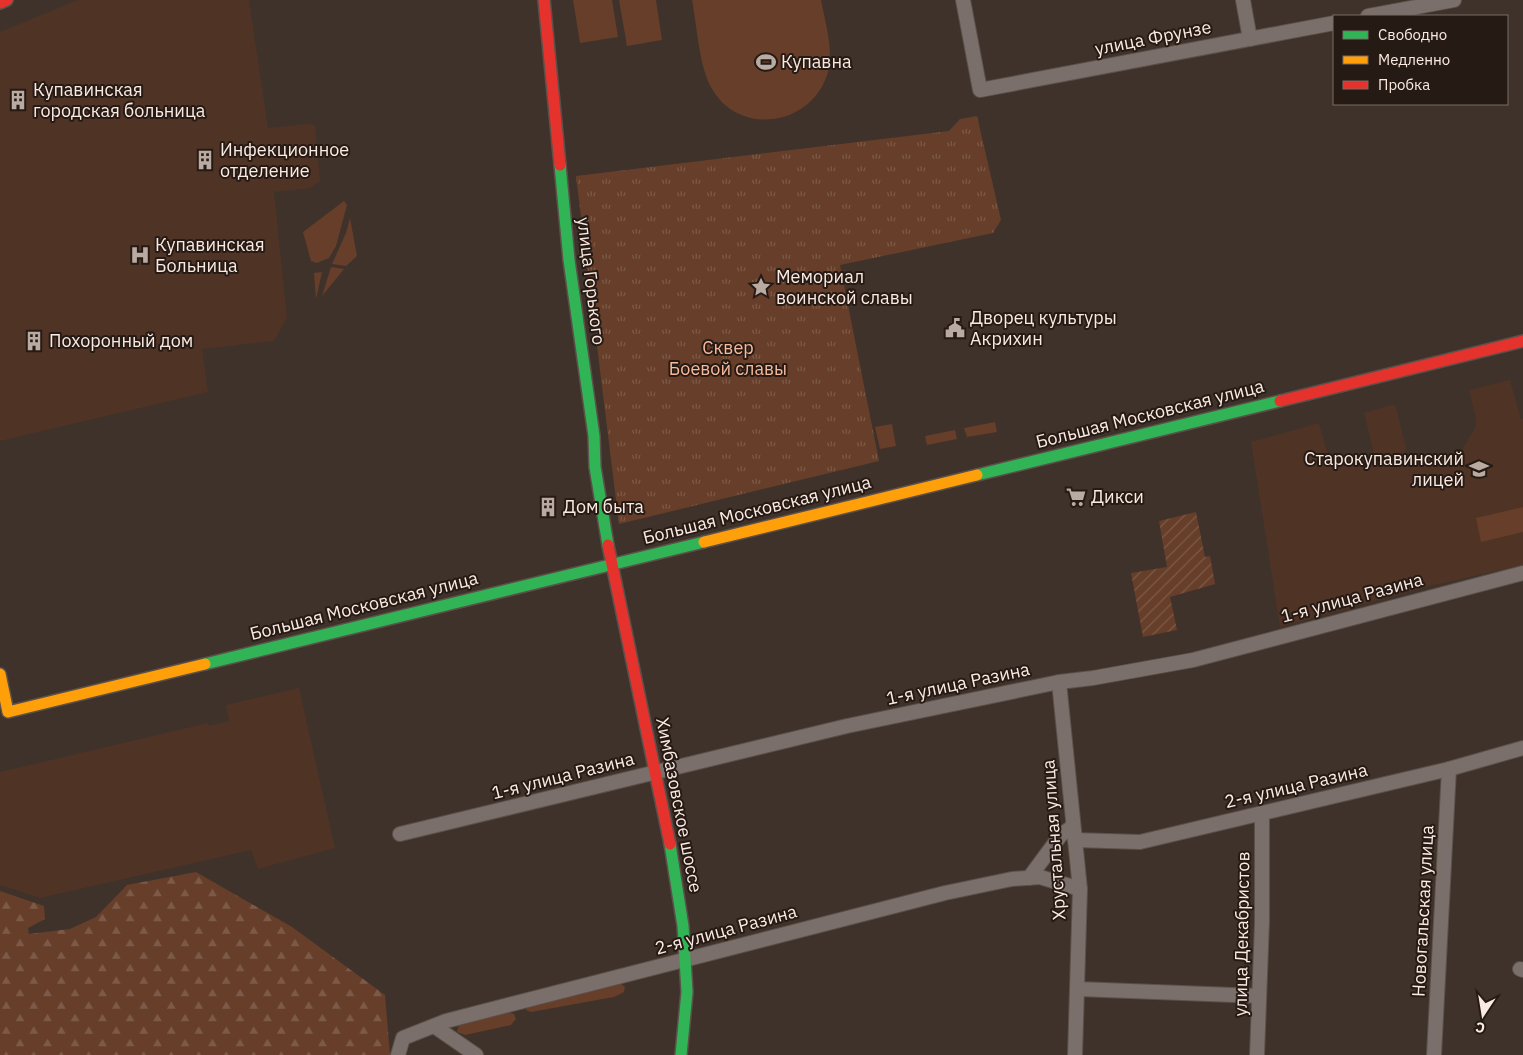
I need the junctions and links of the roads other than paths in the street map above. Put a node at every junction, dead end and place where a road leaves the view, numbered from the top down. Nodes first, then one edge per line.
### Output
1 (7, 0) edge
2 (544, 0) edge
3 (963, 0) edge
4 (1243, 0) edge
5 (1454, 0) edge
6 (0, 3) edge
7 (1373, 15) edge
8 (1333, 23) edge
9 (1250, 39) junction
10 (1523, 341) edge
11 (611, 565) junction
12 (1523, 573) edge
13 (0, 674) edge
14 (1059, 682) junction
15 (4, 713) edge
16 (1523, 748) edge
17 (1450, 769) junction
18 (656, 772) junction
19 (1262, 813) junction
20 (1073, 826) junction
21 (400, 834) dead end
22 (1074, 840) junction
23 (1029, 878) junction
24 (1080, 889) junction
25 (686, 960) junction
26 (1078, 989) junction
27 (1260, 996) junction
28 (434, 1026) junction
29 (398, 1055) edge
30 (476, 1055) edge
31 (681, 1055) edge
32 (1075, 1055) edge
33 (1257, 1055) edge
34 (1434, 1055) edge

1 - 6 main road
2 - 11 main road, улица Горького
3 - 9 street, улица Фрунзе
4 - 9 street
5 - 7 street
8 - 9 street, улица Фрунзе
10 - 11 main road, Большая Московская улица
11 - 15 main road, Большая Московская улица
11 - 18 main road, Химбазовское шоссе
12 - 14 street, 1-я улица Разина
13 - 15 main road
14 - 18 street, 1-я улица Разина
14 - 20 street, Хрустальная улица
16 - 17 street, 2-я улица Разина
17 - 19 street, 2-я улица Разина
17 - 34 street, Новогальская улица
18 - 21 street, 1-я улица Разина
18 - 25 main road, Химбазовское шоссе
19 - 22 street, 2-я улица Разина
19 - 27 street, улица Декабристов
20 - 22 street, Хрустальная улица
20 - 23 street
22 - 24 street, Хрустальная улица
23 - 24 street, 2-я улица Разина
23 - 25 street, 2-я улица Разина
24 - 26 street, Хрустальная улица
25 - 28 street, 2-я улица Разина
25 - 31 main road, Химбазовское шоссе
26 - 27 street
26 - 32 street, Хрустальная улица
27 - 33 street, улица Декабристов
28 - 29 street, 2-я улица Разина
28 - 30 street

